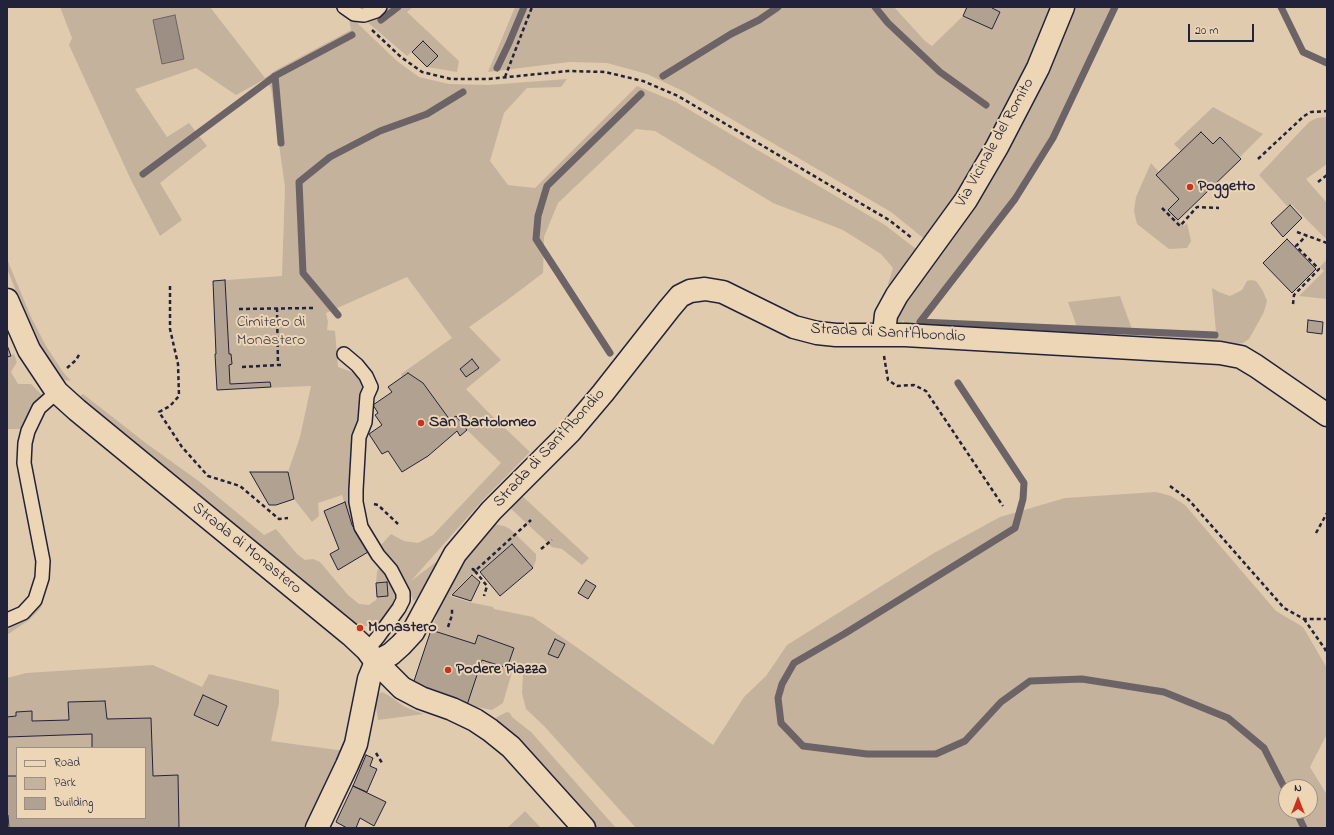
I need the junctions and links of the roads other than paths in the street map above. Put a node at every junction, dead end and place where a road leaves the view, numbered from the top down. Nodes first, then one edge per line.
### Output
1 (380, 7) edge
2 (1063, 7) edge
3 (349, 10) edge
4 (7, 300) edge
5 (886, 334) junction
6 (344, 354) dead end
7 (57, 392) junction
8 (1327, 415) edge
9 (7, 620) edge
10 (372, 656) junction
11 (317, 828) edge
12 (584, 828) edge

1 - 3 lane
2 - 5 street, Via Vicinale del Romito
4 - 7 street, Strada di Monastero
5 - 8 street, Strada di Sant'Abondio
5 - 10 street, Strada di Sant'Abondio
6 - 10 lane
7 - 9 lane
7 - 10 street, Strada di Monastero
10 - 11 street
10 - 12 street, Strada di Monastero

